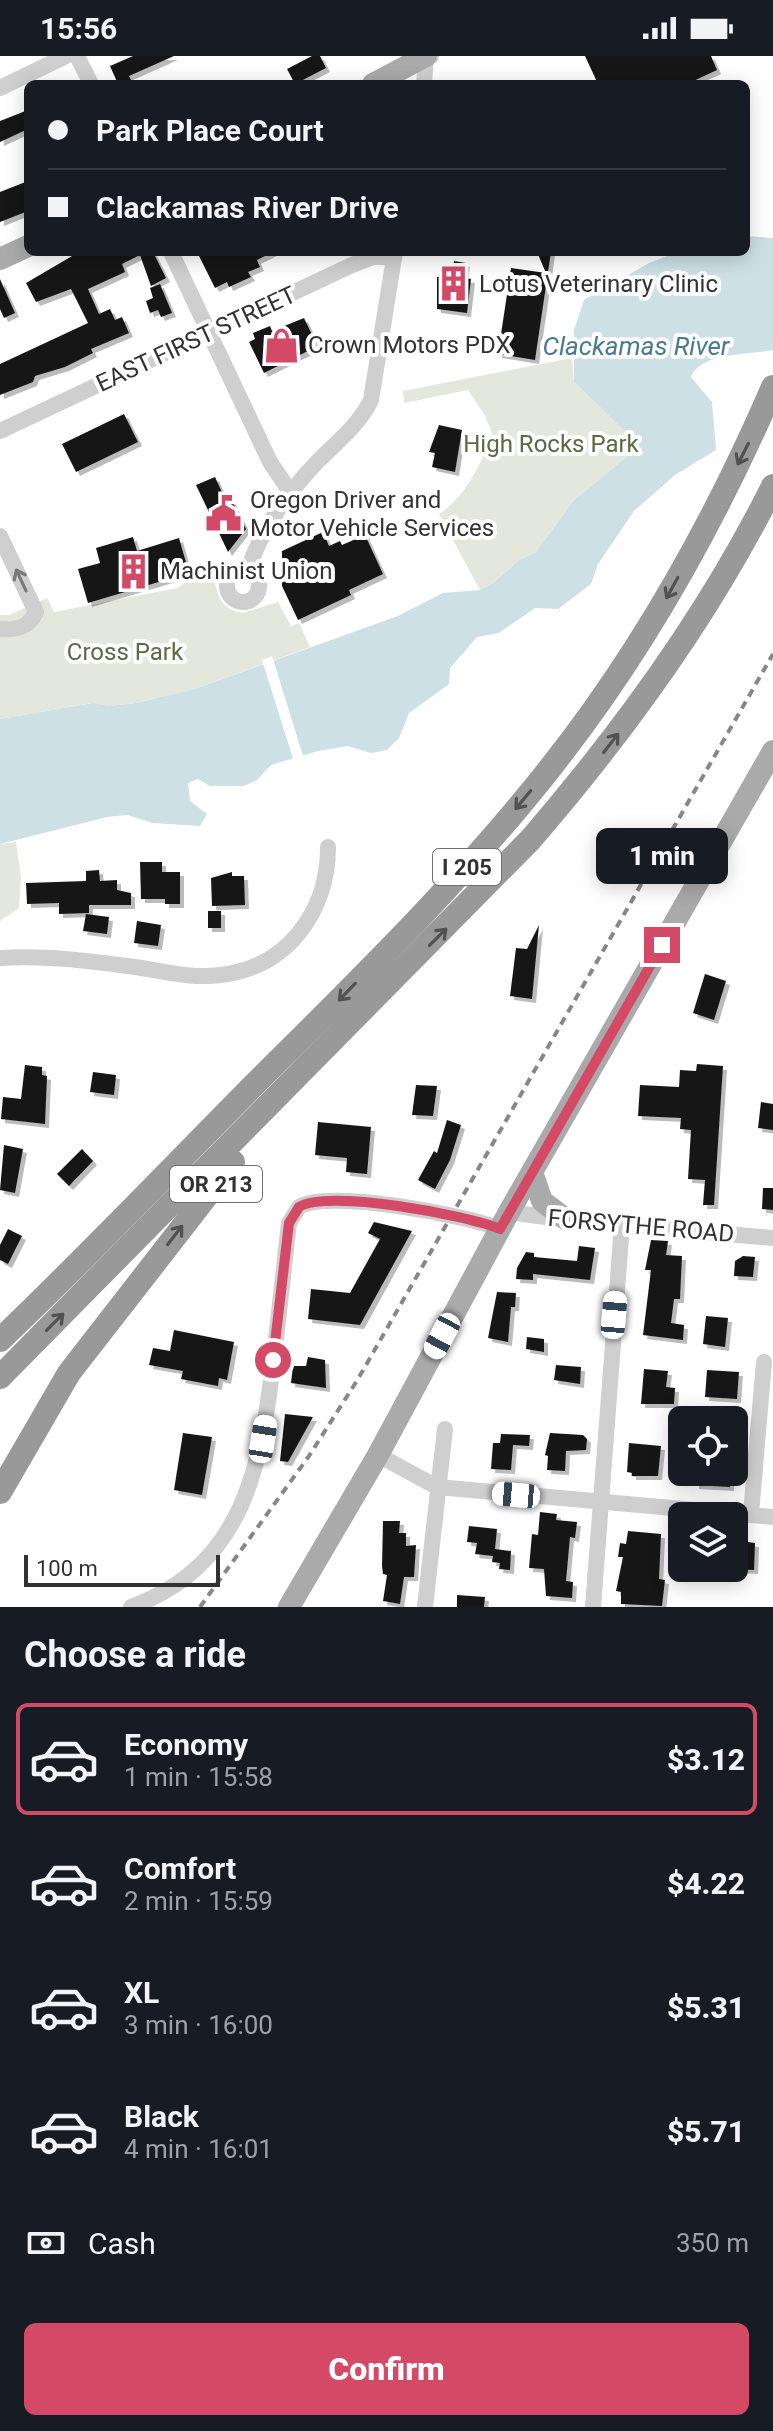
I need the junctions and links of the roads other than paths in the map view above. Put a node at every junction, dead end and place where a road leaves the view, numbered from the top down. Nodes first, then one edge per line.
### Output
1 (66, 56) edge
2 (77, 56) edge
3 (428, 57) edge
4 (89, 80) edge
5 (381, 80) edge
6 (425, 80) edge
7 (0, 88) edge
8 (24, 248) edge
9 (173, 256) edge
10 (388, 256) edge
11 (394, 256) edge
12 (0, 259) edge
13 (209, 333) junction
14 (773, 387) edge
15 (0, 431) edge
16 (773, 486) edge
17 (291, 493) junction
18 (3, 542) edge
19 (248, 571) dead end
20 (0, 629) edge
21 (773, 751) edge
22 (328, 847) dead end
23 (0, 958) edge
24 (304, 1072) junction
25 (532, 1172) junction
26 (504, 1220) junction
27 (567, 1220) junction
28 (622, 1225) junction
29 (773, 1238) edge
30 (0, 1340) edge
31 (764, 1362) dead end
32 (0, 1377) edge
33 (445, 1429) dead end
34 (378, 1455) junction
35 (437, 1487) junction
36 (0, 1492) edge
37 (600, 1502) junction
38 (751, 1514) junction
39 (773, 1517) edge
40 (131, 1607) edge
41 (289, 1607) edge
42 (425, 1607) edge
43 (593, 1607) edge

1 - 7 street
2 - 4 street
3 - 5 main road
3 - 6 street
8 - 12 main road
9 - 13 street
10 - 13 street, EAST FIRST STREET
11 - 17 street
13 - 15 street, EAST FIRST STREET
13 - 17 street
14 -> 30 highway, I 205
24 -> 16 highway, I 205
17 - 19 street
20 -> 18 street
21 - 25 main road
22 - 23 street
32 -> 24 highway, I 205
36 -> 24 highway, OR 213
25 - 26 main road
25 - 27 main road
26 - 27 street, FORSYTHE ROAD
26 - 34 main road
26 - 40 street, FORSYTHE ROAD
27 - 28 street, FORSYTHE ROAD
28 - 29 street, FORSYTHE ROAD
28 - 37 street
31 - 38 street
33 - 35 street
34 - 35 street
34 - 41 main road
35 - 37 street
35 - 42 street
37 - 38 street
37 - 43 street
38 - 39 street

